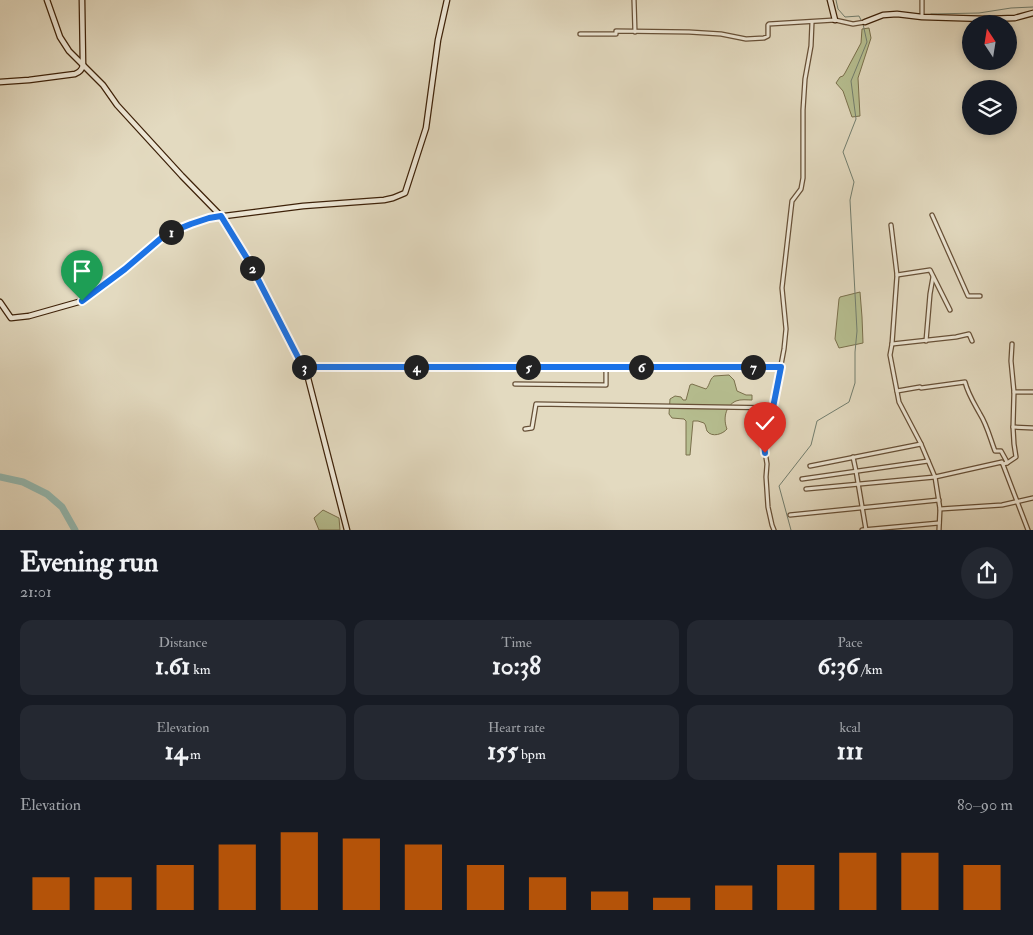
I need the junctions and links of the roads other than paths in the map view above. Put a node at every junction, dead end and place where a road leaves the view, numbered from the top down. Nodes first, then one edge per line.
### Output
1 (47, 0) edge
2 (82, 0) edge
3 (447, 0) edge
4 (634, 0) edge
5 (830, 0) edge
6 (922, 0) edge
7 (1033, 13) edge
8 (922, 17) junction
9 (835, 20) junction
10 (812, 22) junction
11 (863, 23) joint
12 (635, 32) junction
13 (580, 34) dead end
14 (83, 65) junction
15 (0, 82) edge
16 (932, 215) dead end
17 (221, 216) junction
18 (891, 225) dead end
19 (897, 274) junction
20 (933, 276) junction
21 (980, 296) dead end
22 (0, 302) edge
23 (950, 310) dead end
24 (926, 341) junction
25 (972, 341) dead end
26 (892, 344) junction
27 (1012, 344) dead end
28 (303, 367) junction
29 (606, 367) junction
30 (781, 367) junction
31 (515, 384) dead end
32 (897, 391) junction
33 (1014, 392) junction
34 (1033, 392) edge
35 (773, 408) junction
36 (1013, 427) junction
37 (1033, 428) edge
38 (525, 429) dead end
39 (921, 444) junction
40 (853, 457) junction
41 (928, 461) junction
42 (1005, 464) junction
43 (810, 466) dead end
44 (856, 471) junction
45 (935, 477) junction
46 (802, 479) dead end
47 (858, 484) junction
48 (806, 489) dead end
49 (1033, 498) edge
50 (938, 500) junction
51 (1017, 502) junction
52 (862, 507) junction
53 (940, 509) junction
54 (790, 514) dead end
55 (939, 523) junction
56 (348, 530) edge
57 (774, 530) edge
58 (864, 530) edge
59 (939, 530) edge
60 (1028, 530) edge

1 - 14 street
2 - 14 street
3 - 17 street
4 - 12 street
5 - 9 street
6 - 8 street
7 - 8 street
8 - 11 street
9 - 10 street
9 - 11 street
10 - 12 street
10 - 30 street
12 - 13 street
14 - 15 street
14 - 17 street
16 - 21 street
17 - 22 street
17 - 28 street
18 - 19 street
19 - 20 street
19 - 26 street
20 - 23 street
20 - 24 street
24 - 25 street
24 - 26 street
26 - 32 street
27 - 33 street
28 - 29 street
28 - 56 street
29 - 30 street
29 - 31 street
30 - 35 street
32 - 39 street
32 - 42 street
33 - 34 street
33 - 36 street
35 - 38 street
35 - 57 street
36 - 37 street
36 - 42 street
39 - 40 street
39 - 41 street
40 - 43 street
40 - 44 street
41 - 44 street
41 - 45 street
42 - 45 street
42 - 51 street
44 - 46 street
44 - 47 street
45 - 47 street
45 - 50 street
47 - 48 street
47 - 52 street
49 - 51 street
50 - 52 street
50 - 53 street
51 - 53 street
51 - 60 street
52 - 54 street
52 - 58 street
53 - 55 street
55 - 58 street
55 - 59 street

